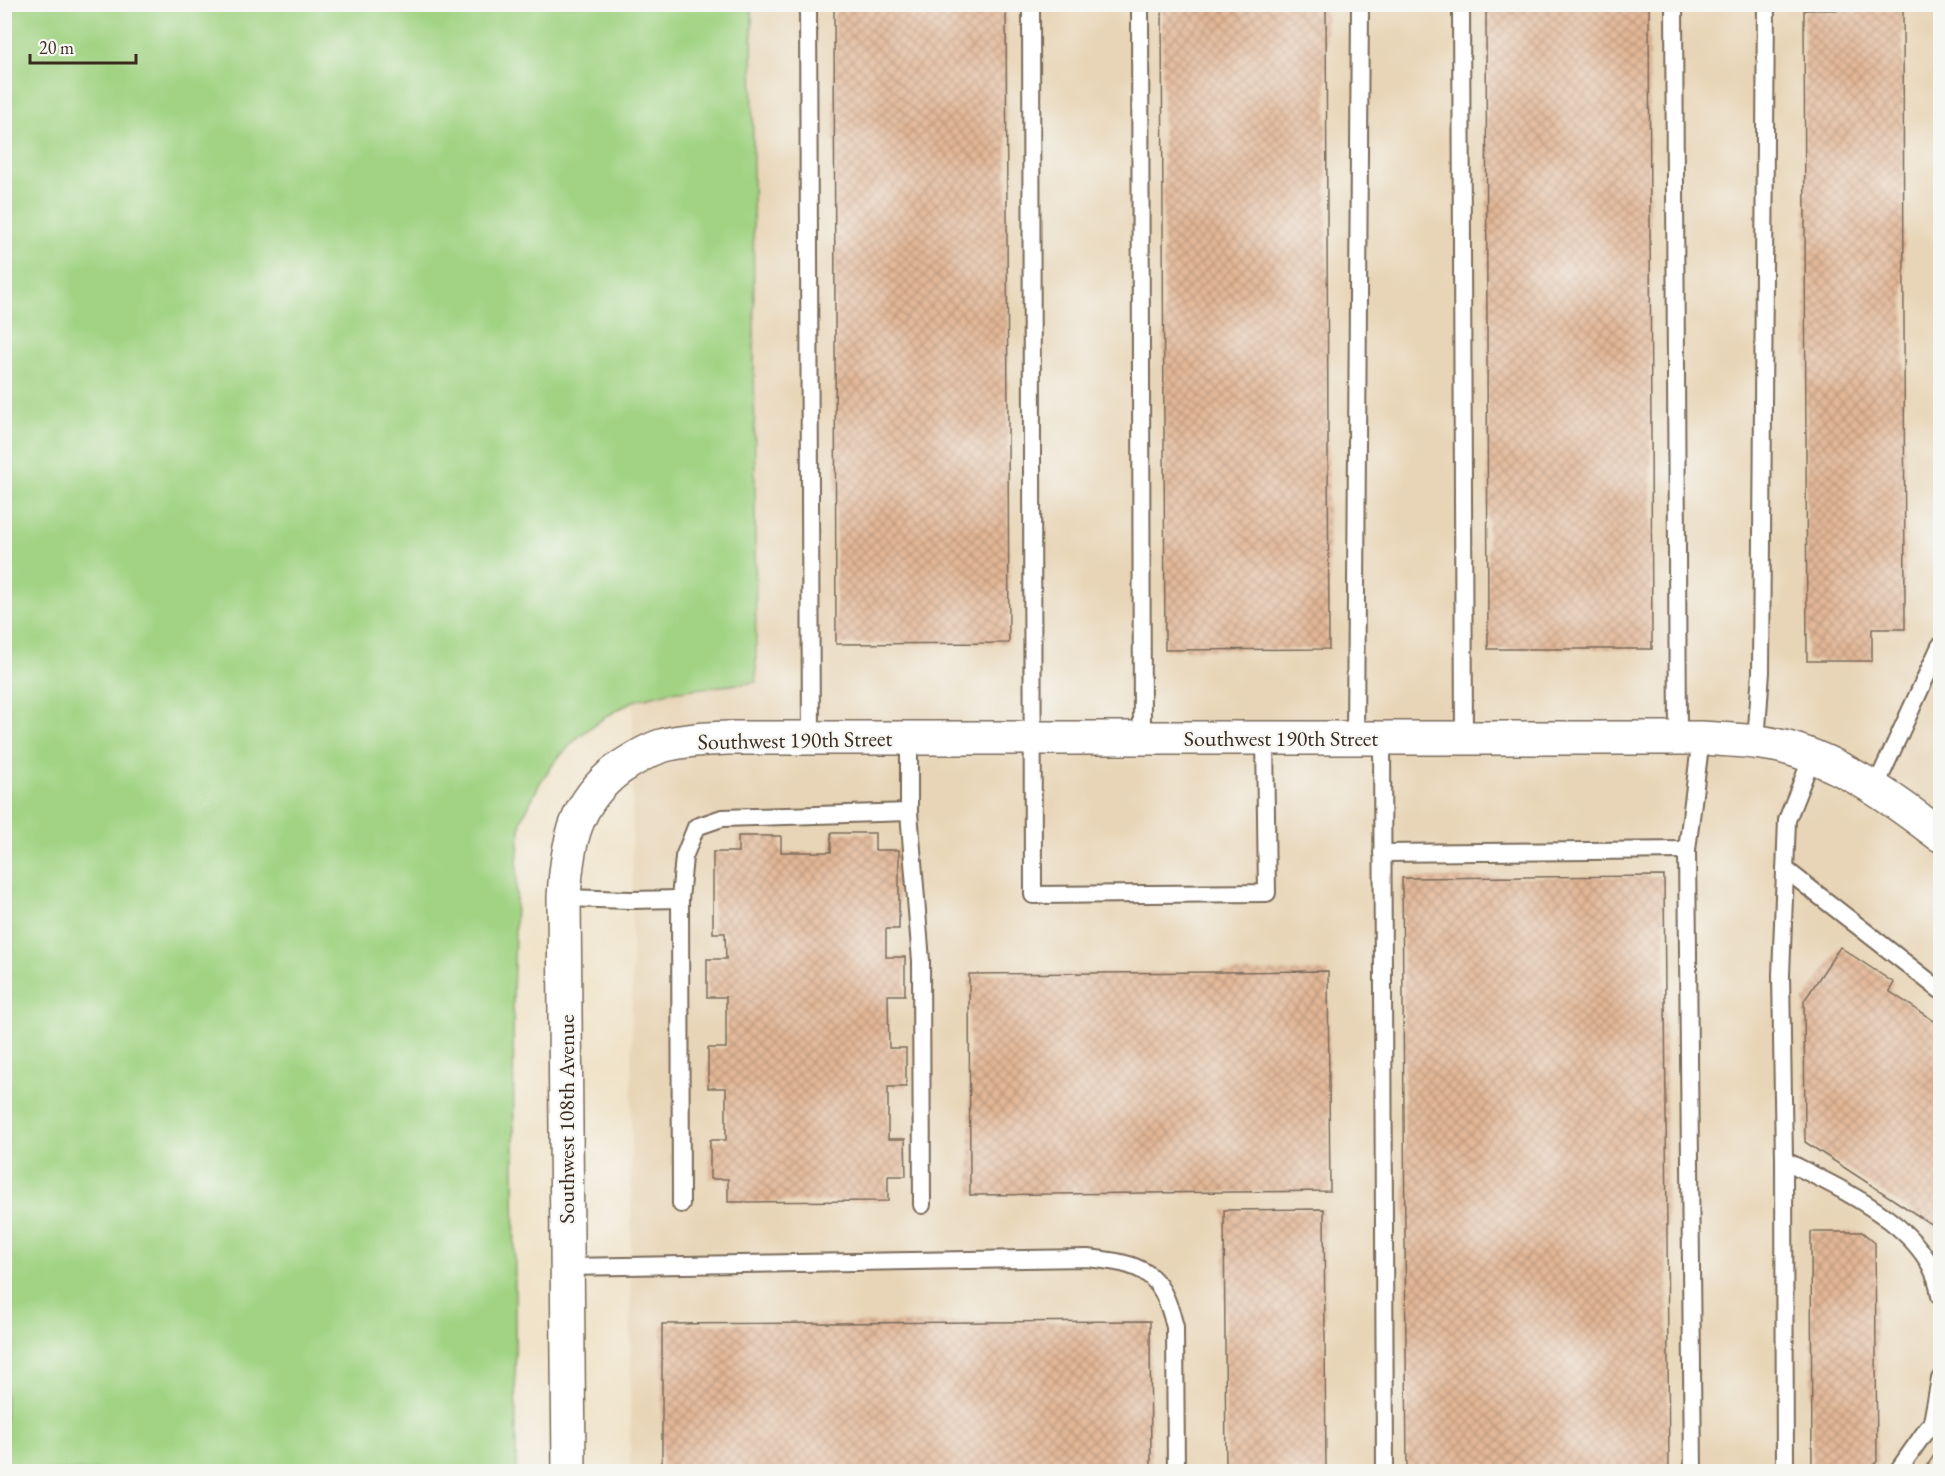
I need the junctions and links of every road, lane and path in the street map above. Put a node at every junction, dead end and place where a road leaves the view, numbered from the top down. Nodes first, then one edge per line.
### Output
1 (808, 4) edge
2 (1031, 4) edge
3 (1140, 4) edge
4 (1360, 4) edge
5 (1461, 4) edge
6 (1674, 4) edge
7 (1766, 4) edge
8 (1941, 646) edge
9 (1031, 737) junction
10 (1689, 737) junction
11 (811, 738) junction
12 (909, 738) junction
13 (1142, 738) junction
14 (1265, 738) junction
15 (1368, 738) junction
16 (1464, 738) junction
17 (1756, 742) junction
18 (1812, 757) junction
19 (606, 778) joint
20 (1875, 788) junction
21 (909, 812) junction
22 (1941, 836) edge
23 (1687, 850) junction
24 (1382, 853) junction
25 (1785, 869) junction
26 (564, 898) junction
27 (680, 899) junction
28 (1941, 990) edge
29 (1784, 1160) junction
30 (681, 1204) dead end
31 (922, 1205) dead end
32 (567, 1267) junction
33 (1941, 1296) edge
34 (1941, 1379) edge
35 (569, 1472) edge
36 (1176, 1472) edge
37 (1385, 1472) edge
38 (1693, 1472) edge
39 (1785, 1472) edge
40 (1897, 1472) edge

1 - 11 lane
2 - 9 lane
3 - 13 lane
4 - 15 lane
5 - 16 lane
6 - 10 lane
7 - 17 lane
8 - 20 lane
9 - 12 street, Southwest 190th Street
9 - 13 street, Southwest 190th Street
9 - 14 lane
10 - 16 street, Southwest 190th Street
10 - 17 street, Southwest 190th Street
10 - 23 lane
11 - 12 street, Southwest 190th Street
11 - 19 street, Southwest 190th Street
12 - 21 lane
13 - 14 street, Southwest 190th Street
14 - 15 street, Southwest 190th Street
15 - 16 street, Southwest 190th Street
15 - 24 lane
17 - 18 street, Southwest 190th Street
18 - 20 street, Southwest 190th Street
18 - 25 lane
19 - 26 street, Southwest 108th Avenue
20 - 22 street, Southwest 190th Street
21 - 27 lane
21 - 31 lane
23 - 24 lane
23 - 38 lane
24 - 37 lane
25 - 28 lane
25 - 29 lane
26 - 27 lane
26 - 32 street, Southwest 108th Avenue
27 - 30 lane
29 - 33 lane
29 - 39 lane
32 - 35 street, Southwest 108th Avenue
32 - 36 lane
34 - 40 lane

